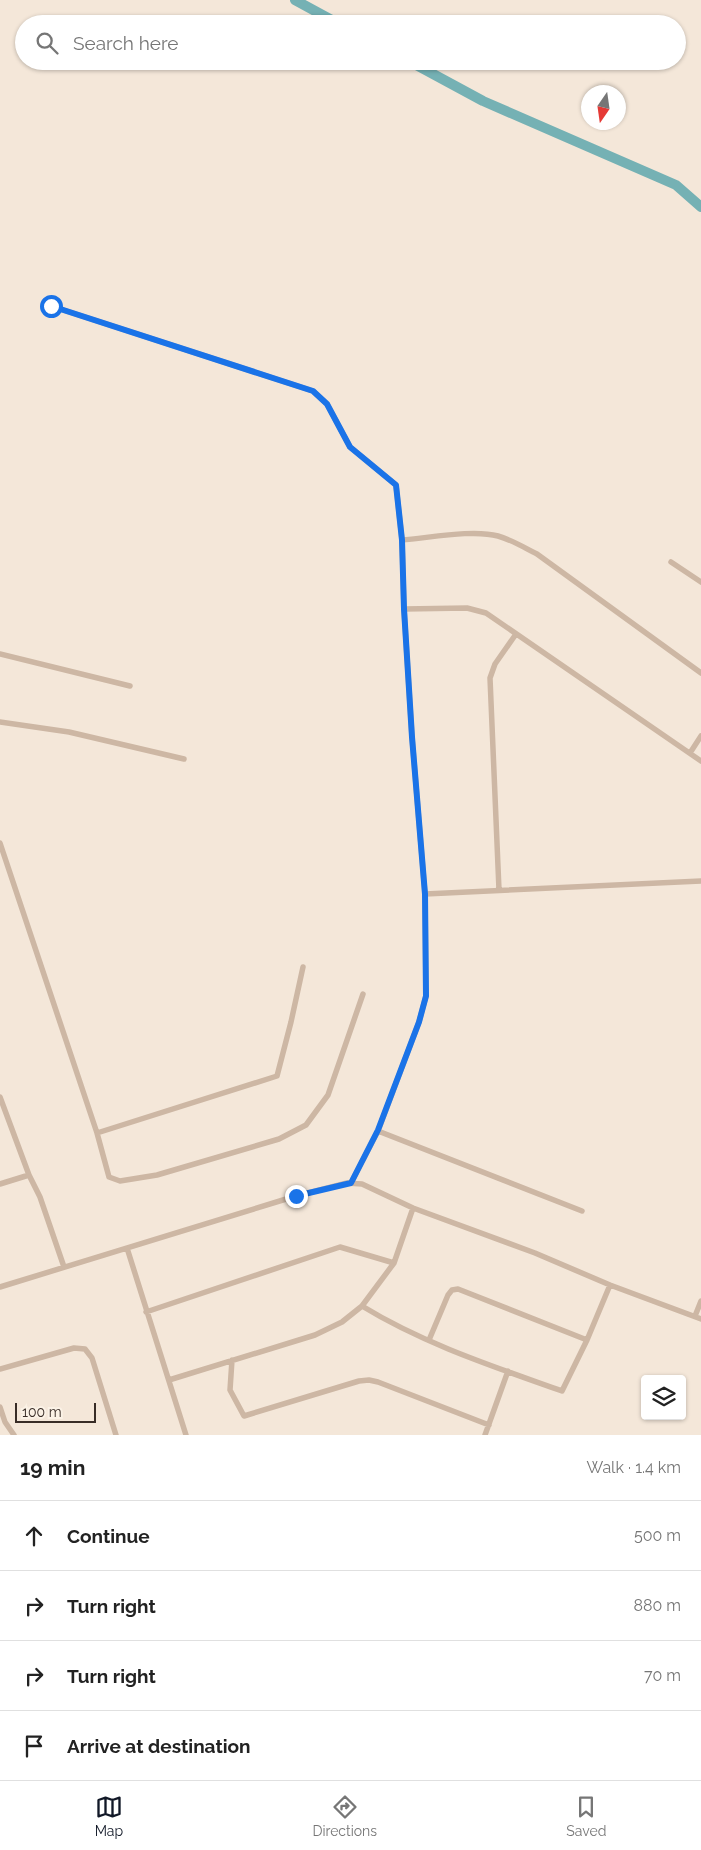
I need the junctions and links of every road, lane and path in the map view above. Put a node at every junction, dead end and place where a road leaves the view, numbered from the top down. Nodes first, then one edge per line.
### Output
1 (51, 306) dead end
2 (402, 540) junction
3 (671, 562) dead end
4 (701, 582) edge
5 (404, 609) junction
6 (516, 634) junction
7 (0, 654) edge
8 (701, 673) edge
9 (130, 686) dead end
10 (0, 722) edge
11 (701, 736) edge
12 (690, 753) junction
13 (184, 759) dead end
14 (701, 761) edge
15 (0, 843) edge
16 (701, 881) edge
17 (499, 890) junction
18 (425, 894) junction
19 (303, 966) dead end
20 (363, 994) dead end
21 (0, 1097) edge
22 (378, 1130) junction
23 (97, 1133) junction
24 (29, 1175) junction
25 (351, 1183) junction
26 (0, 1184) edge
27 (413, 1208) junction
28 (582, 1211) dead end
29 (127, 1248) junction
30 (394, 1263) junction
31 (64, 1267) junction
32 (610, 1285) junction
33 (0, 1286) edge
34 (701, 1301) edge
35 (362, 1306) junction
36 (146, 1312) junction
37 (698, 1318) edge
38 (429, 1340) junction
39 (587, 1340) junction
40 (232, 1360) junction
41 (0, 1369) edge
42 (508, 1371) junction
43 (169, 1380) junction
44 (0, 1406) edge
45 (489, 1425) junction
46 (14, 1435) edge
47 (116, 1435) edge
48 (186, 1435) edge
49 (485, 1435) edge

1 - 2 street
2 - 5 street
2 - 8 street
3 - 4 street
5 - 6 street
5 - 18 street
6 - 12 street
6 - 17 street
7 - 9 street
10 - 13 street
11 - 12 street
12 - 14 street
15 - 23 street
16 - 17 street
17 - 18 street
18 - 22 street
19 - 23 street
20 - 23 street
21 - 24 street
22 - 25 street
22 - 28 street
24 - 26 street
24 - 31 street
25 - 27 street
25 - 29 street
27 - 30 street
27 - 32 street
29 - 31 street
29 - 36 street
30 - 35 street
30 - 36 street
31 - 33 street
32 - 37 street
32 - 39 street
34 - 37 street
35 - 38 street
35 - 40 street
36 - 43 street
38 - 39 street
38 - 42 street
39 - 42 street
40 - 43 street
40 - 45 street
41 - 47 street
42 - 45 street
43 - 48 street
44 - 46 street
45 - 49 street

